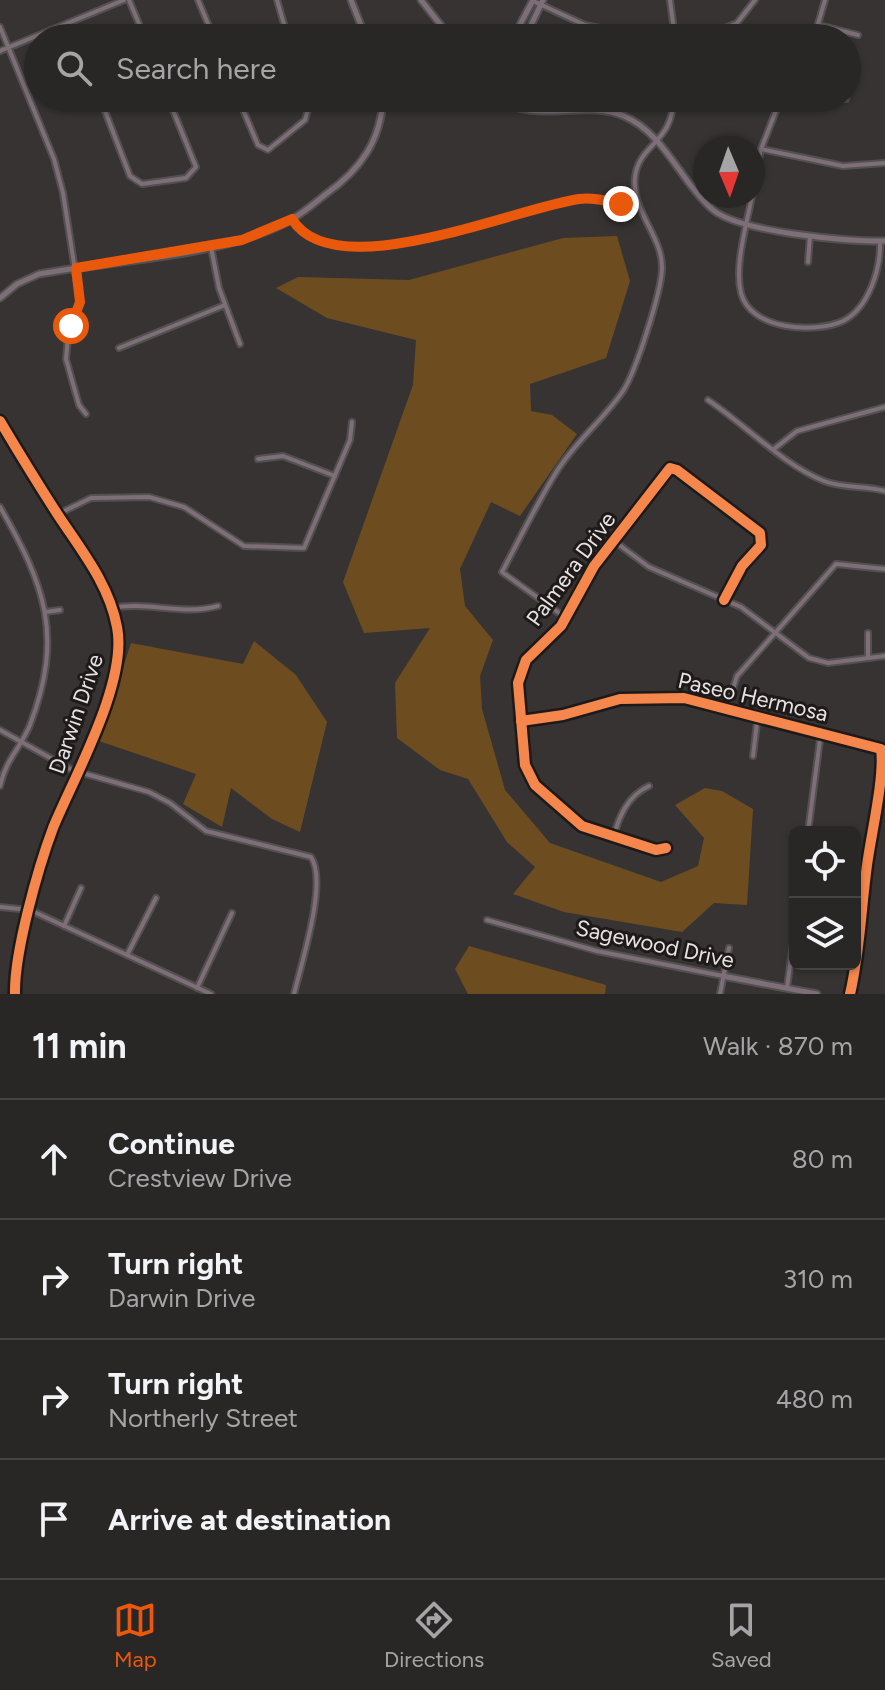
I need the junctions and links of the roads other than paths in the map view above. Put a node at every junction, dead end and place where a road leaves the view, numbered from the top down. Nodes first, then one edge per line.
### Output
1 (126, 0) edge
2 (198, 0) edge
3 (277, 0) edge
4 (351, 0) edge
5 (421, 0) edge
6 (532, 0) edge
7 (670, 0) edge
8 (746, 0) edge
9 (825, 0) edge
10 (542, 2) edge
11 (754, 2) edge
12 (68, 23) edge
13 (138, 24) edge
14 (208, 24) edge
15 (284, 24) edge
16 (360, 24) edge
17 (440, 24) edge
18 (520, 24) edge
19 (532, 24) edge
20 (585, 24) edge
21 (673, 24) edge
22 (735, 24) edge
23 (819, 24) edge
24 (0, 27) edge
25 (24, 41) edge
26 (8, 47) junction
27 (0, 51) edge
28 (24, 87) edge
29 (34, 112) edge
30 (105, 112) edge
31 (174, 112) edge
32 (244, 112) edge
33 (307, 112) edge
34 (381, 112) edge
35 (608, 112) edge
36 (673, 112) edge
37 (776, 112) edge
38 (765, 139) edge
39 (658, 141) junction
40 (765, 150) edge
41 (885, 163) edge
42 (639, 204) junction
43 (751, 208) edge
44 (292, 219) junction
45 (747, 227) junction
46 (810, 234) junction
47 (883, 241) edge
48 (211, 247) junction
49 (808, 262) dead end
50 (76, 268) junction
51 (0, 298) edge
52 (225, 305) junction
53 (240, 344) dead end
54 (119, 348) dead end
55 (708, 400) dead end
56 (885, 407) edge
57 (86, 414) dead end
58 (0, 421) edge
59 (352, 422) dead end
60 (7, 432) junction
61 (0, 437) edge
62 (774, 449) junction
63 (258, 459) dead end
64 (335, 476) junction
65 (885, 491) edge
66 (0, 507) edge
67 (58, 514) junction
68 (614, 541) junction
69 (885, 569) edge
70 (724, 600) junction
71 (218, 606) dead end
72 (112, 608) junction
73 (60, 610) dead end
74 (45, 612) junction
75 (566, 618) junction
76 (776, 632) junction
77 (868, 633) dead end
78 (885, 656) edge
79 (868, 658) junction
80 (727, 707) junction
81 (758, 714) junction
82 (521, 721) junction
83 (0, 730) edge
84 (821, 732) junction
85 (19, 743) junction
86 (753, 756) dead end
87 (79, 773) junction
88 (0, 786) edge
89 (649, 786) dead end
90 (809, 826) edge
91 (613, 838) junction
92 (666, 848) dead end
93 (81, 888) dead end
94 (156, 898) dead end
95 (0, 907) edge
96 (30, 910) junction
97 (232, 913) dead end
98 (487, 920) dead end
99 (64, 926) junction
100 (729, 948) dead end
101 (127, 955) junction
102 (789, 970) edge
103 (723, 976) junction
104 (197, 988) junction
105 (787, 988) junction
106 (15, 994) edge
107 (211, 994) edge
108 (294, 994) edge
109 (720, 994) edge
110 (817, 994) edge
111 (850, 994) edge

1 - 12 street
1 - 13 street
2 - 14 street
3 - 15 street
4 - 16 street
5 - 17 street
6 - 10 street
6 - 18 street
7 - 21 street
8 - 11 street
9 - 23 street
10 - 19 street
10 - 20 street
11 - 22 street
24 - 26 street
25 - 26 street
26 - 27 street
26 - 28 street
29 - 50 street
30 - 31 street
32 - 33 street
34 - 44 street
35 - 39 street
36 - 39 street
37 - 38 street
39 - 42 street
39 - 45 street
40 - 41 street
42 - 44 street
42 - 75 street
43 - 45 street
44 - 48 street
45 - 46 street
45 - 47 street
46 - 47 street
46 - 49 street
48 - 50 street
48 - 52 street
50 - 51 street
50 - 57 street
52 - 53 street
52 - 54 street
55 - 62 street
56 - 62 street
58 - 60 street, Darwin Drive
59 - 64 street
60 - 61 street
60 - 67 street, Darwin Drive
62 - 65 street
63 - 64 street
64 - 67 street
66 - 74 street
67 - 72 street, Darwin Drive
68 - 70 street
68 - 70 street, Palmera Drive
68 - 75 street, Palmera Drive
69 - 76 street
70 - 76 street
71 - 72 street
72 - 87 street, Darwin Drive
73 - 74 street
74 - 85 street
75 - 82 street, Palmera Drive
76 - 79 street
76 - 80 street
77 - 79 street
78 - 79 street
80 - 81 street, Paseo Hermosa
80 - 82 street, Paseo Hermosa
81 - 84 street, Paseo Hermosa
81 - 86 street
82 - 91 street, Palmera Drive
83 - 85 street
84 - 90 street
84 - 111 street, Paseo Hermosa
85 - 87 street
85 - 88 street
87 - 96 street, Darwin Drive
87 - 108 street
89 - 91 street
91 - 92 street, Palmera Drive
93 - 99 street
94 - 101 street
95 - 96 street
96 - 99 street
96 - 106 street, Darwin Drive
97 - 104 street
98 - 103 street, Sagewood Drive
99 - 101 street
100 - 103 street
101 - 104 street
102 - 105 street
103 - 105 street, Sagewood Drive
103 - 109 street
104 - 107 street
105 - 110 street, Sagewood Drive

